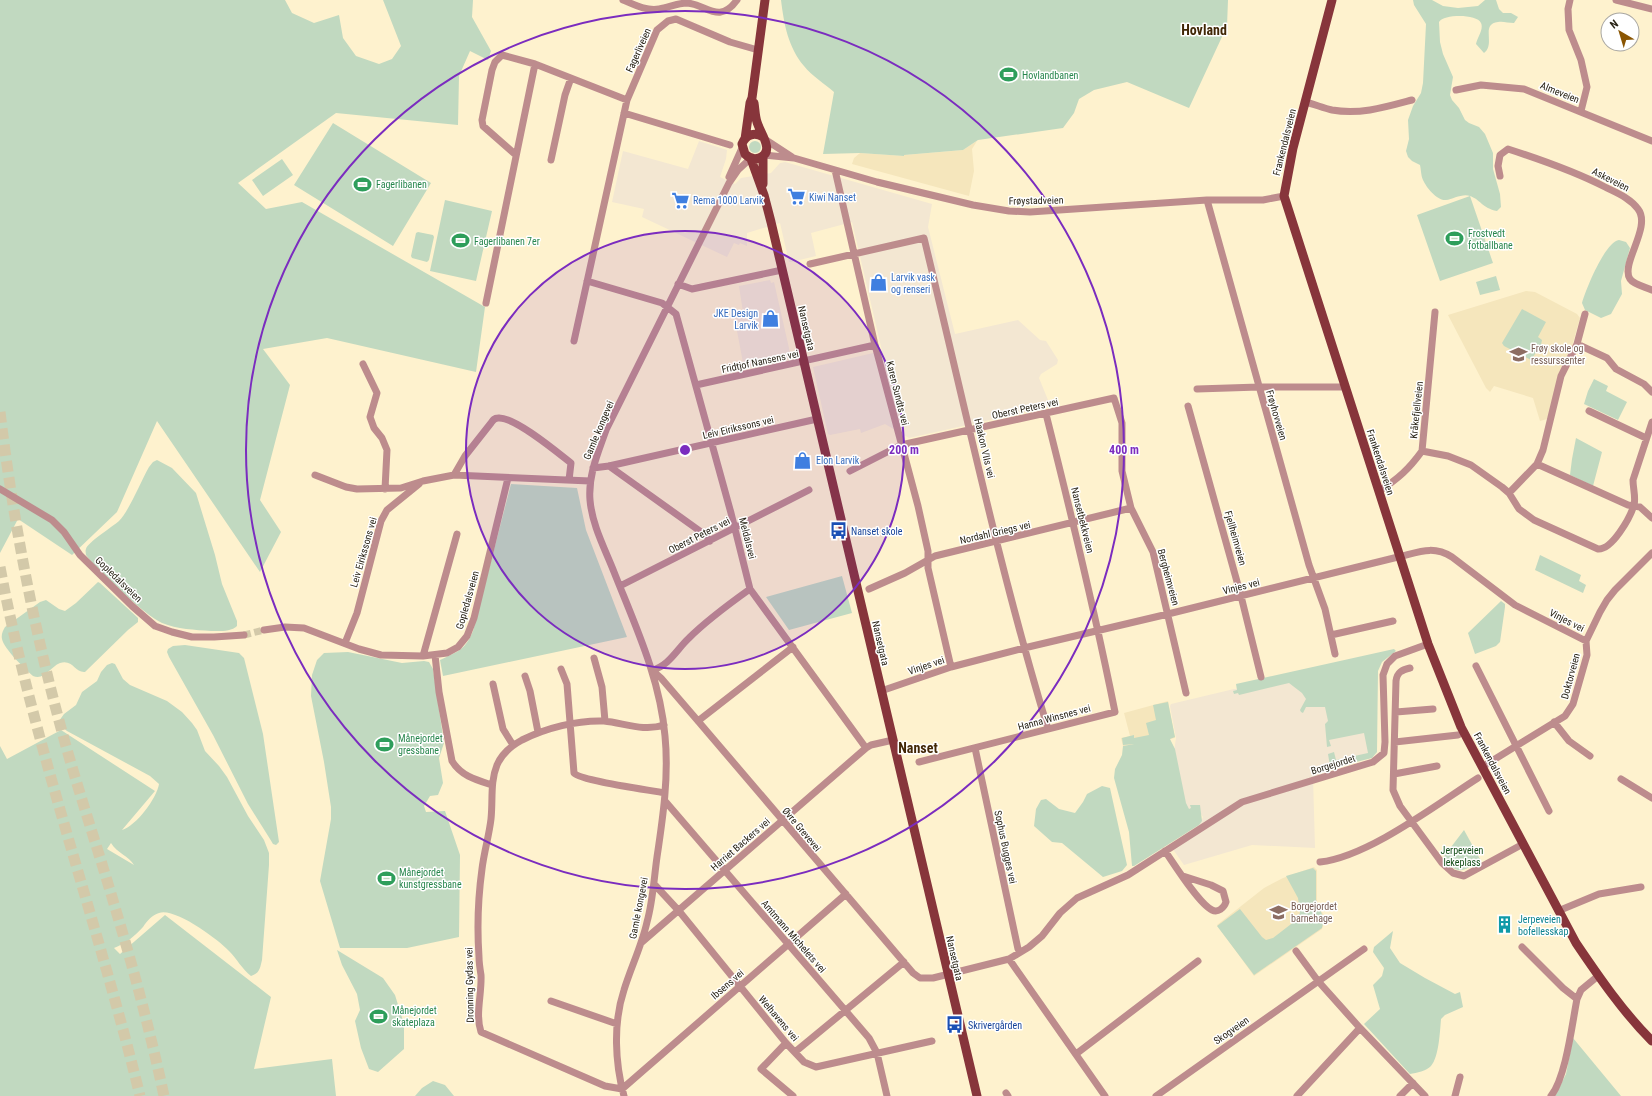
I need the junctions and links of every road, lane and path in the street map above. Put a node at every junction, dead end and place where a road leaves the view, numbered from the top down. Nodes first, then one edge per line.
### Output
1 (623, 0) edge
2 (737, 0) edge
3 (765, 0) edge
4 (1332, 0) edge
5 (1570, 0) edge
6 (1616, 0) edge
7 (1652, 9) edge
8 (758, 50) junction
9 (535, 64) junction
10 (571, 78) junction
11 (1456, 90) dead end
12 (752, 98) junction
13 (627, 100) junction
14 (1412, 100) dead end
15 (1305, 102) junction
16 (1581, 111) junction
17 (624, 113) junction
18 (764, 139) junction
19 (1652, 141) edge
20 (744, 143) junction
21 (730, 145) dead end
22 (516, 155) junction
23 (764, 156) junction
24 (794, 158) junction
25 (751, 159) junction
26 (551, 160) dead end
27 (835, 170) junction
28 (1500, 176) dead end
29 (729, 183) junction
30 (764, 195) junction
31 (1284, 196) junction
32 (1206, 200) junction
33 (855, 253) junction
34 (810, 264) dead end
35 (782, 270) junction
36 (587, 281) junction
37 (678, 284) junction
38 (1652, 290) edge
39 (486, 303) dead end
40 (667, 306) junction
41 (1435, 312) dead end
42 (1585, 314) dead end
43 (574, 341) dead end
44 (1577, 344) junction
45 (876, 345) junction
46 (803, 362) junction
47 (363, 364) dead end
48 (696, 384) junction
49 (1259, 387) junction
50 (1344, 387) junction
51 (1197, 389) dead end
52 (1652, 392) edge
53 (1114, 398) joint
54 (1188, 406) dead end
55 (1589, 410) dead end
56 (1046, 414) junction
57 (817, 419) junction
58 (1652, 422) edge
59 (970, 430) junction
60 (1646, 438) junction
61 (712, 443) junction
62 (901, 445) junction
63 (1422, 451) junction
64 (1537, 464) junction
65 (609, 466) junction
66 (593, 468) junction
67 (850, 471) dead end
68 (315, 475) dead end
69 (454, 475) junction
70 (508, 478) junction
71 (569, 480) junction
72 (423, 481) junction
73 (590, 481) junction
74 (0, 489) edge
75 (385, 490) junction
76 (809, 490) dead end
77 (1379, 491) junction
78 (1509, 493) junction
79 (1634, 506) junction
80 (1131, 508) junction
81 (1652, 518) edge
82 (1074, 523) junction
83 (735, 528) junction
84 (456, 534) dead end
85 (710, 541) junction
86 (996, 541) junction
87 (1652, 554) edge
88 (1398, 557) junction
89 (928, 560) junction
90 (1314, 578) junction
91 (620, 586) junction
92 (750, 589) junction
93 (869, 589) dead end
94 (1241, 596) junction
95 (1168, 614) junction
96 (1393, 621) dead end
97 (264, 630) tunnel mouth
98 (1099, 631) junction
99 (244, 635) tunnel mouth
100 (1331, 635) junction
101 (1586, 641) junction
102 (345, 643) junction
103 (1428, 644) junction
104 (793, 647) junction
105 (1024, 648) junction
106 (435, 654) junction
107 (1335, 654) dead end
108 (423, 656) junction
109 (594, 658) dead end
110 (1476, 666) dead end
111 (951, 668) junction
112 (1410, 668) dead end
113 (561, 669) dead end
114 (652, 670) junction
115 (525, 676) dead end
116 (1261, 677) dead end
117 (493, 684) dead end
118 (881, 691) junction
119 (1186, 693) dead end
120 (1433, 709) dead end
121 (1396, 712) junction
122 (605, 721) junction
123 (698, 721) junction
124 (1554, 722) junction
125 (571, 724) junction
126 (664, 725) junction
127 (1048, 730) junction
128 (538, 732) junction
129 (1458, 735) dead end
130 (893, 740) junction
131 (1395, 742) junction
132 (513, 745) junction
133 (1516, 745) junction
134 (866, 748) junction
135 (974, 748) junction
136 (1590, 756) dead end
137 (919, 762) dead end
138 (1437, 766) dead end
139 (1482, 767) junction
140 (1394, 774) junction
141 (1478, 778) dead end
142 (1621, 779) dead end
143 (492, 785) junction
144 (665, 793) junction
145 (1652, 798) edge
146 (665, 801) junction
147 (1550, 811) dead end
148 (782, 821) junction
149 (1411, 821) junction
150 (1523, 844) junction
151 (1166, 851) junction
152 (1320, 862) dead end
153 (725, 871) junction
154 (1183, 876) junction
155 (654, 884) junction
156 (1641, 887) dead end
157 (846, 894) junction
158 (1558, 911) junction
159 (679, 912) junction
160 (642, 942) junction
161 (788, 944) junction
162 (1522, 947) dead end
163 (1018, 949) dead end
164 (1364, 949) dead end
165 (1296, 950) dead end
166 (1009, 959) junction
167 (1198, 961) dead end
168 (904, 962) junction
169 (948, 974) junction
170 (1598, 976) junction
171 (1318, 981) junction
172 (740, 986) junction
173 (1577, 999) junction
174 (551, 1001) dead end
175 (845, 1010) junction
176 (617, 1024) junction
177 (1360, 1028) junction
178 (932, 1041) dead end
179 (1652, 1042) edge
180 (786, 1043) junction
181 (795, 1052) junction
182 (877, 1053) junction
183 (1076, 1054) junction
184 (1460, 1077) dead end
185 (1413, 1083) junction
186 (623, 1093) edge
187 (793, 1096) edge
188 (887, 1096) edge
189 (977, 1096) edge
190 (1105, 1096) edge
191 (1156, 1096) edge
192 (1297, 1096) edge
193 (1400, 1096) edge
194 (1425, 1096) edge
195 (1455, 1096) edge
196 (1551, 1096) edge

1 - 2 street
3 - 8 main road
4 - 15 main road, Frankendalsveien
5 - 16 street
6 - 7 street
8 - 12 main road
8 - 13 street, Fagerliveien
9 - 10 street
9 - 22 street
9 - 22 street
10 - 13 street
10 - 26 street
11 - 16 street, Almeveien
12 - 18 main road
12 - 20 main road
13 - 17 street, Fagerliveien
14 - 15 street
15 - 31 main road, Frankendalsveien
16 - 19 street, Almeveien
17 - 21 street
17 - 36 street, Fagerliveien
18 - 20 main road
18 - 23 main road
18 - 24 street, Frøystadveien
20 - 25 main road
20 - 29 street, Gamle kongevei
22 - 39 street
23 - 24 street, Frøystadveien
23 - 25 main road
23 - 30 main road, Nansetgata
24 - 27 street, Frøystadveien
25 - 29 street, Gamle kongevei
25 - 30 main road, Nansetgata
27 - 32 street, Frøystadveien
27 - 33 street, Karen Sundts vei
28 - 38 street, Askeveien
29 - 37 street, Gamle kongevei
30 - 35 main road, Nansetgata
31 - 32 street, Frøystadveien
31 - 50 main road, Frankendalsveien
32 - 49 street, Frøyhovveien
33 - 34 street
33 - 45 street, Karen Sundts vei
33 - 59 street, Haakon VIIs vei
35 - 37 street
35 - 46 main road, Nansetgata
36 - 40 street
36 - 43 street, Fagerliveien
37 - 40 street, Gamle kongevei
40 - 48 street, Meldalsvei
40 - 66 street, Gamle kongevei
41 - 63 street, Kråkefjellveien
42 - 44 street
44 - 52 street
44 - 64 street
45 - 46 street, Fridtjof Nansens vei
45 - 62 street, Karen Sundts vei
46 - 48 street, Fridtjof Nansens vei
46 - 57 main road, Nansetgata
47 - 75 street
48 - 61 street, Meldalsvei
49 - 50 street
49 - 51 street
49 - 90 street, Frøyhovveien
50 - 77 main road, Frankendalsveien
53 - 56 street, Oberst Peters vei
53 - 80 street, Bergheimveien
54 - 94 street, Fjellheimveien
55 - 60 street
56 - 59 street, Oberst Peters vei
56 - 82 street, Nansetbekkveien
57 - 61 street, Leiv Eirikssons vei
57 - 118 main road, Nansetgata
58 - 60 street
59 - 62 street, Oberst Peters vei
59 - 86 street, Haakon VIIs vei
60 - 79 street
61 - 65 street, Leiv Eirikssons vei
61 - 83 street, Meldalsvei
62 - 67 street, Oberst Peters vei
62 - 89 street, Karen Sundts vei
63 - 77 street, Kråkefjellveien
63 - 78 street
64 - 78 street
64 - 79 street
65 - 66 street, Leiv Eirikssons vei
65 - 85 street
66 - 73 street, Gamle kongevei
68 - 75 street, Leiv Eirikssons vei
69 - 70 street, Leiv Eirikssons vei
69 - 71 street
69 - 72 street, Leiv Eirikssons vei
70 - 71 street, Leiv Eirikssons vei
70 - 106 street, Gopledalsveien
71 - 73 street, Leiv Eirikssons vei
72 - 75 street, Leiv Eirikssons vei
72 - 102 street, Leiv Eirikssons vei
73 - 91 street, Gamle kongevei
74 - 99 street, Gopledalsveien
76 - 83 street, Oberst Peters vei
77 - 88 main road, Frankendalsveien
78 - 79 street
79 - 81 street
80 - 82 street, Nordahl Griegs vei
80 - 95 street, Bergheimveien
82 - 86 street, Nordahl Griegs vei
82 - 98 street, Nansetbekkveien
83 - 85 street, Oberst Peters vei
83 - 92 street, Meldalsvei
84 - 108 street
85 - 91 street, Oberst Peters vei
86 - 89 street, Nordahl Griegs vei
86 - 105 street, Haakon VIIs vei
87 - 101 street, Doktorveien
88 - 90 street, Vinjes vei
88 - 101 street, Vinjes vei
88 - 103 main road, Frankendalsveien
89 - 93 street, Nordahl Griegs vei
89 - 111 street, Karen Sundts vei
90 - 94 street, Vinjes vei
90 - 100 street, Frøyhovveien
91 - 114 street, Gamle kongevei
92 - 104 street, Meldalsvei
92 - 114 street
94 - 95 street, Vinjes vei
94 - 116 street, Fjellheimveien
95 - 98 street, Vinjes vei
95 - 119 street, Bergheimveien
96 - 100 street
97 - 102 street, Gopledalsveien
98 - 105 street, Vinjes vei
98 - 127 street, Hanna Winsnes vei
100 - 107 street, Frøyhovveien
101 - 124 street, Doktorveien
102 - 108 street, Gopledalsveien
103 - 139 main road, Frankendalsveien
103 - 151 street, Borgejordet
104 - 123 street
104 - 134 street, Meldalsvei
105 - 111 street, Vinjes vei
105 - 127 street, Haakon VIIs vei
106 - 108 street, Gopledalsveien
106 - 143 street
109 - 122 street
110 - 133 street
111 - 118 street, Vinjes vei
112 - 121 street
113 - 125 street
114 - 123 street, Øvre Grevevei
114 - 126 street, Gamle kongevei
115 - 128 street
117 - 132 street
118 - 130 main road, Nansetgata
120 - 121 street
121 - 131 street
122 - 125 street, Dronning Gydas vei
122 - 126 street, Dronning Gydas vei
123 - 148 street, Øvre Grevevei
124 - 133 street, Doktorveien
124 - 136 street
125 - 128 street, Dronning Gydas vei
125 - 144 street
126 - 144 street, Gamle kongevei
127 - 135 street, Hanna Winsnes vei
128 - 132 street, Dronning Gydas vei
129 - 131 street
130 - 134 street, Harriet Backers vei
130 - 169 main road, Nansetgata
131 - 140 street
132 - 143 street, Dronning Gydas vei
133 - 139 street, Doktorveien
133 - 147 street
134 - 148 street, Harriet Backers vei
135 - 137 street, Hanna Winsnes vei
135 - 163 street, Sophus Bugges vei
138 - 140 street
139 - 150 main road, Frankendalsveien
140 - 149 street
141 - 149 street
142 - 145 street
143 - 186 street, Dronning Gydas vei
144 - 146 street, Gamle kongevei
146 - 153 street, Amtmann Michelets vei
146 - 155 street, Gamle kongevei
148 - 153 street, Harriet Backers vei
148 - 157 street, Øvre Grevevei
149 - 150 street
149 - 152 street
150 - 158 main road, Frankendalsveien
151 - 154 street
151 - 166 street, Borgejordet
153 - 159 street, Harriet Backers vei
153 - 161 street, Amtmann Michelets vei
154 - 154 street
155 - 159 street, Welhavens vei
155 - 160 street, Gamle kongevei
156 - 158 street
157 - 161 street, Ibsens vei
157 - 168 street, Øvre Grevevei
158 - 170 main road, Frankendalsveien
159 - 160 street, Harriet Backers vei
159 - 172 street, Welhavens vei
160 - 176 street, Gamle kongevei
161 - 172 street, Ibsens vei
161 - 175 street, Amtmann Michelets vei
162 - 173 street
164 - 171 street, Skogveien
165 - 171 street
166 - 169 street, Borgejordet
166 - 183 street
167 - 183 street
168 - 169 street, Øvre Grevevei
168 - 175 street
169 - 189 main road, Nansetgata
170 - 173 street
170 - 179 main road, Frankendalsveien
171 - 177 street
171 - 191 street, Skogveien
172 - 180 street, Welhavens vei
172 - 186 street, Ibsens vei
173 - 196 street
174 - 176 street
175 - 181 street
175 - 182 street, Amtmann Michelets vei
176 - 186 street, Gamle kongevei
177 - 185 street
177 - 192 street
178 - 182 street, Welhavens vei
180 - 181 street, Welhavens vei
180 - 187 street
181 - 182 street, Welhavens vei
182 - 188 street, Amtmann Michelets vei
183 - 190 street
184 - 195 street
185 - 193 street
185 - 194 street

